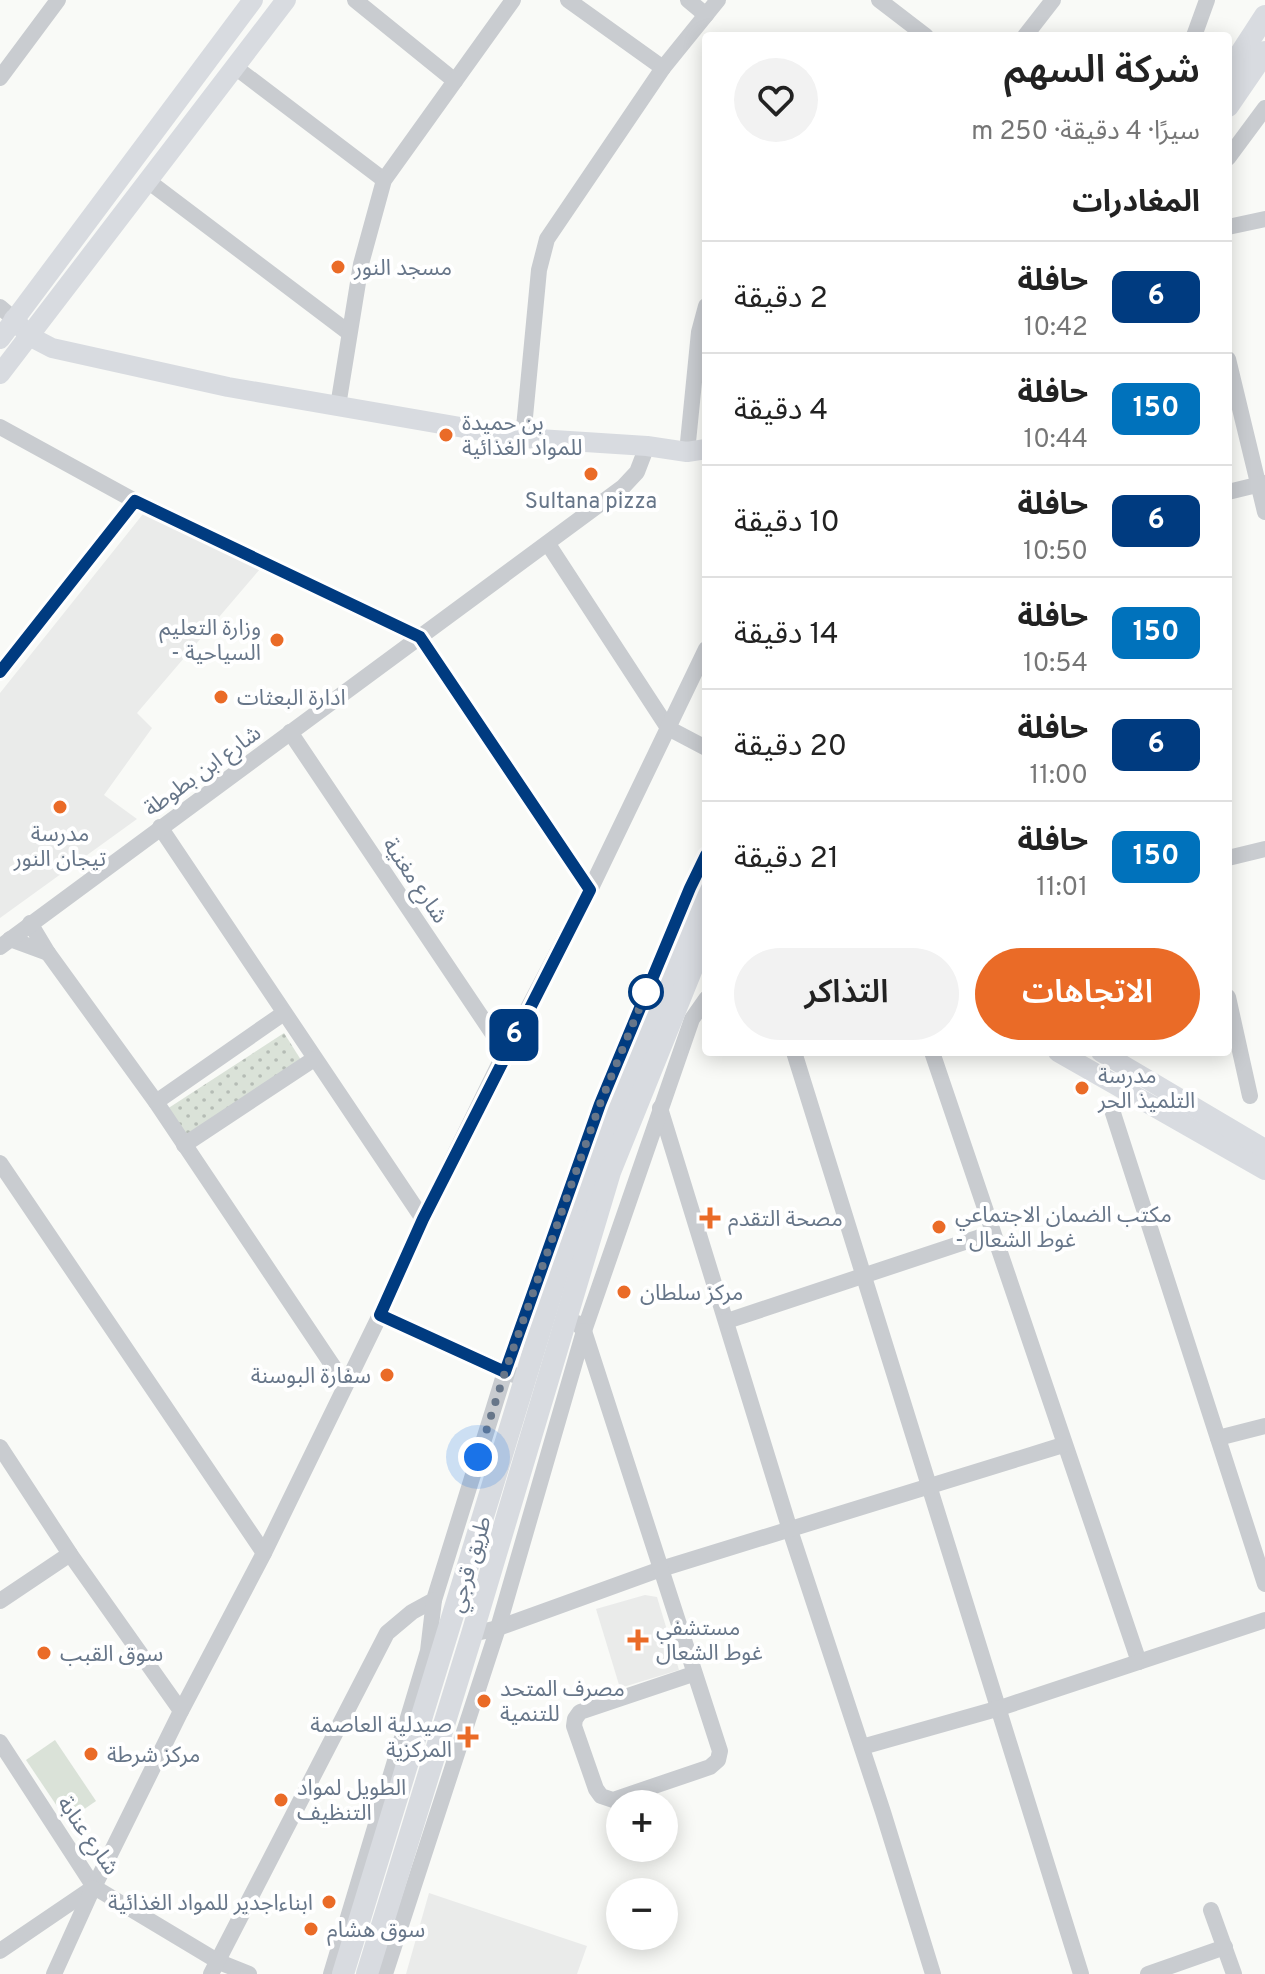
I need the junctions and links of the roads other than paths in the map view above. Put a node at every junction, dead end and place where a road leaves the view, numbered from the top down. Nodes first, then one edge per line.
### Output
1 (58, 0) edge
2 (253, 0) edge
3 (355, 0) edge
4 (513, 0) edge
5 (568, 0) edge
6 (688, 0) edge
7 (718, 0) edge
8 (879, 0) edge
9 (1207, 0) edge
10 (1051, 1) edge
11 (277, 4) edge
12 (706, 15) junction
13 (1265, 16) edge
14 (904, 30) edge
15 (1028, 32) edge
16 (1195, 32) edge
17 (1265, 52) edge
18 (235, 67) junction
19 (1232, 67) edge
20 (663, 68) junction
21 (0, 78) edge
22 (455, 81) junction
23 (1232, 100) edge
24 (1265, 108) edge
25 (1232, 115) edge
26 (1249, 129) junction
27 (1232, 152) edge
28 (384, 180) junction
29 (148, 181) junction
30 (1265, 219) edge
31 (1232, 226) edge
32 (7, 313) edge
33 (702, 321) edge
34 (348, 332) junction
35 (29, 336) junction
36 (0, 339) edge
37 (0, 374) edge
38 (1232, 374) edge
39 (338, 406) junction
40 (0, 427) edge
41 (523, 438) junction
42 (647, 446) junction
43 (696, 450) edge
44 (1262, 484) edge
45 (1232, 491) edge
46 (135, 501) junction
47 (1265, 512) edge
48 (548, 544) junction
49 (420, 637) junction
50 (702, 657) edge
51 (0, 672) edge
52 (668, 728) junction
53 (290, 732) junction
54 (702, 746) edge
55 (160, 827) junction
56 (1265, 849) edge
57 (1232, 857) edge
58 (702, 863) edge
59 (590, 890) junction
60 (702, 903) edge
61 (30, 923) junction
62 (5, 943) edge
63 (702, 950) edge
64 (48, 953) junction
65 (697, 971) edge
66 (702, 1005) edge
67 (284, 1013) junction
68 (1232, 1015) edge
69 (505, 1052) junction
70 (795, 1056) edge
71 (933, 1056) edge
72 (1065, 1056) edge
73 (1108, 1056) edge
74 (314, 1059) junction
75 (1250, 1096) dead end
76 (156, 1102) junction
77 (660, 1108) junction
78 (1112, 1110) dead end
79 (184, 1145) junction
80 (1265, 1149) edge
81 (0, 1163) edge
82 (600, 1170) junction
83 (1265, 1170) edge
84 (423, 1219) junction
85 (992, 1233) junction
86 (865, 1275) junction
87 (568, 1313) junction
88 (380, 1315) junction
89 (727, 1321) junction
90 (584, 1331) junction
91 (515, 1375) junction
92 (345, 1384) junction
93 (1265, 1426) edge
94 (1218, 1438) junction
95 (1063, 1445) junction
96 (0, 1447) edge
97 (929, 1485) junction
98 (790, 1530) junction
99 (264, 1553) junction
100 (70, 1554) junction
101 (661, 1569) junction
102 (1265, 1584) edge
103 (434, 1600) junction
104 (0, 1601) edge
105 (1265, 1620) edge
106 (498, 1628) junction
107 (472, 1634) junction
108 (1139, 1662) junction
109 (693, 1674) junction
110 (1000, 1708) junction
111 (181, 1711) junction
112 (0, 1742) edge
113 (862, 1747) junction
114 (94, 1887) junction
115 (1211, 1910) dead end
116 (1225, 1947) junction
117 (0, 1951) edge
118 (215, 1968) edge
119 (54, 1974) edge
120 (249, 1974) edge
121 (331, 1974) edge
122 (343, 1974) edge
123 (367, 1974) edge
124 (385, 1974) edge
125 (933, 1974) edge
126 (1081, 1974) edge
127 (1148, 1974) edge
128 (1234, 1974) edge

1 - 21 street
2 - 32 main road
3 - 22 street
4 - 22 street
5 - 20 street
6 - 12 street
7 - 12 street
8 - 14 street
9 - 16 street
10 - 15 street
11 - 18 main road
12 - 20 street
13 - 19 highway
17 - 23 highway
18 - 28 street
18 - 29 main road
20 - 41 street
22 - 28 street
24 - 26 street
25 - 26 street
26 - 27 street
28 - 34 street
29 - 34 street
29 - 35 main road
30 - 31 street
32 - 35 main road
32 - 36 main road
33 - 43 street
34 - 39 street
35 - 37 main road
35 - 39 main road
38 - 44 street
39 - 41 main road
40 - 46 street
41 - 42 main road
42 - 43 main road
42 - 48 street, شارع ابن بطوطة
44 - 45 street
44 - 47 street
46 - 49 street
46 - 51 street
48 - 49 street, شارع ابن بطوطة
48 - 52 street
49 - 53 street, شارع ابن بطوطة
49 - 59 street
50 - 52 street
52 - 54 street
52 - 59 street
53 - 55 street, شارع ابن بطوطة
53 - 69 street, شارع مغنية
55 - 61 street, شارع ابن بطوطة
55 - 67 street
56 - 57 street
58 - 91 street
59 - 69 street
60 - 82 highway, طريق قرجي
61 - 62 street, شارع ابن بطوطة
61 - 64 street
62 - 64 street
63 - 65 highway, طريق قرجي
64 - 76 street
65 - 82 highway, طريق قرجي
66 - 77 street
67 - 74 street
67 - 76 street
68 - 75 street
69 - 84 street
70 - 86 street
71 - 85 street
72 - 83 main road
73 - 80 main road
74 - 79 street
74 - 84 street
76 - 79 street
77 - 89 street
77 - 90 street
78 - 94 street
79 - 92 street
81 - 99 street
82 - 87 highway, طريق قرجي
82 - 91 highway, طريق قرجي
84 - 88 street
85 - 86 street
85 - 95 street
86 - 89 street
86 - 97 street
87 - 90 street
87 - 107 highway, طريق قرجي
88 - 91 street
88 - 92 street
89 - 98 street
90 - 101 street
90 - 106 street
91 - 103 street
91 - 122 highway, طريق قرجي
92 - 99 street
93 - 94 street
94 - 102 street
95 - 97 street
95 - 108 street
96 - 100 street
97 - 98 street
97 - 110 street
98 - 101 street
98 - 113 street
99 - 111 street
100 - 104 street
100 - 111 street
101 - 106 street
101 - 109 street
103 - 118 street
103 - 121 street
105 - 108 street
106 - 107 street
106 - 124 street
107 - 123 highway, طريق قرجي
108 - 110 street
109 - 109 street
110 - 113 street
110 - 126 street
111 - 114 street
112 - 114 street, شارع عنابة
113 - 125 street
114 - 117 street
114 - 118 street, شارع عنابة
114 - 119 street
115 - 116 street
116 - 127 street
116 - 128 street
118 - 120 street, شارع عنابة

